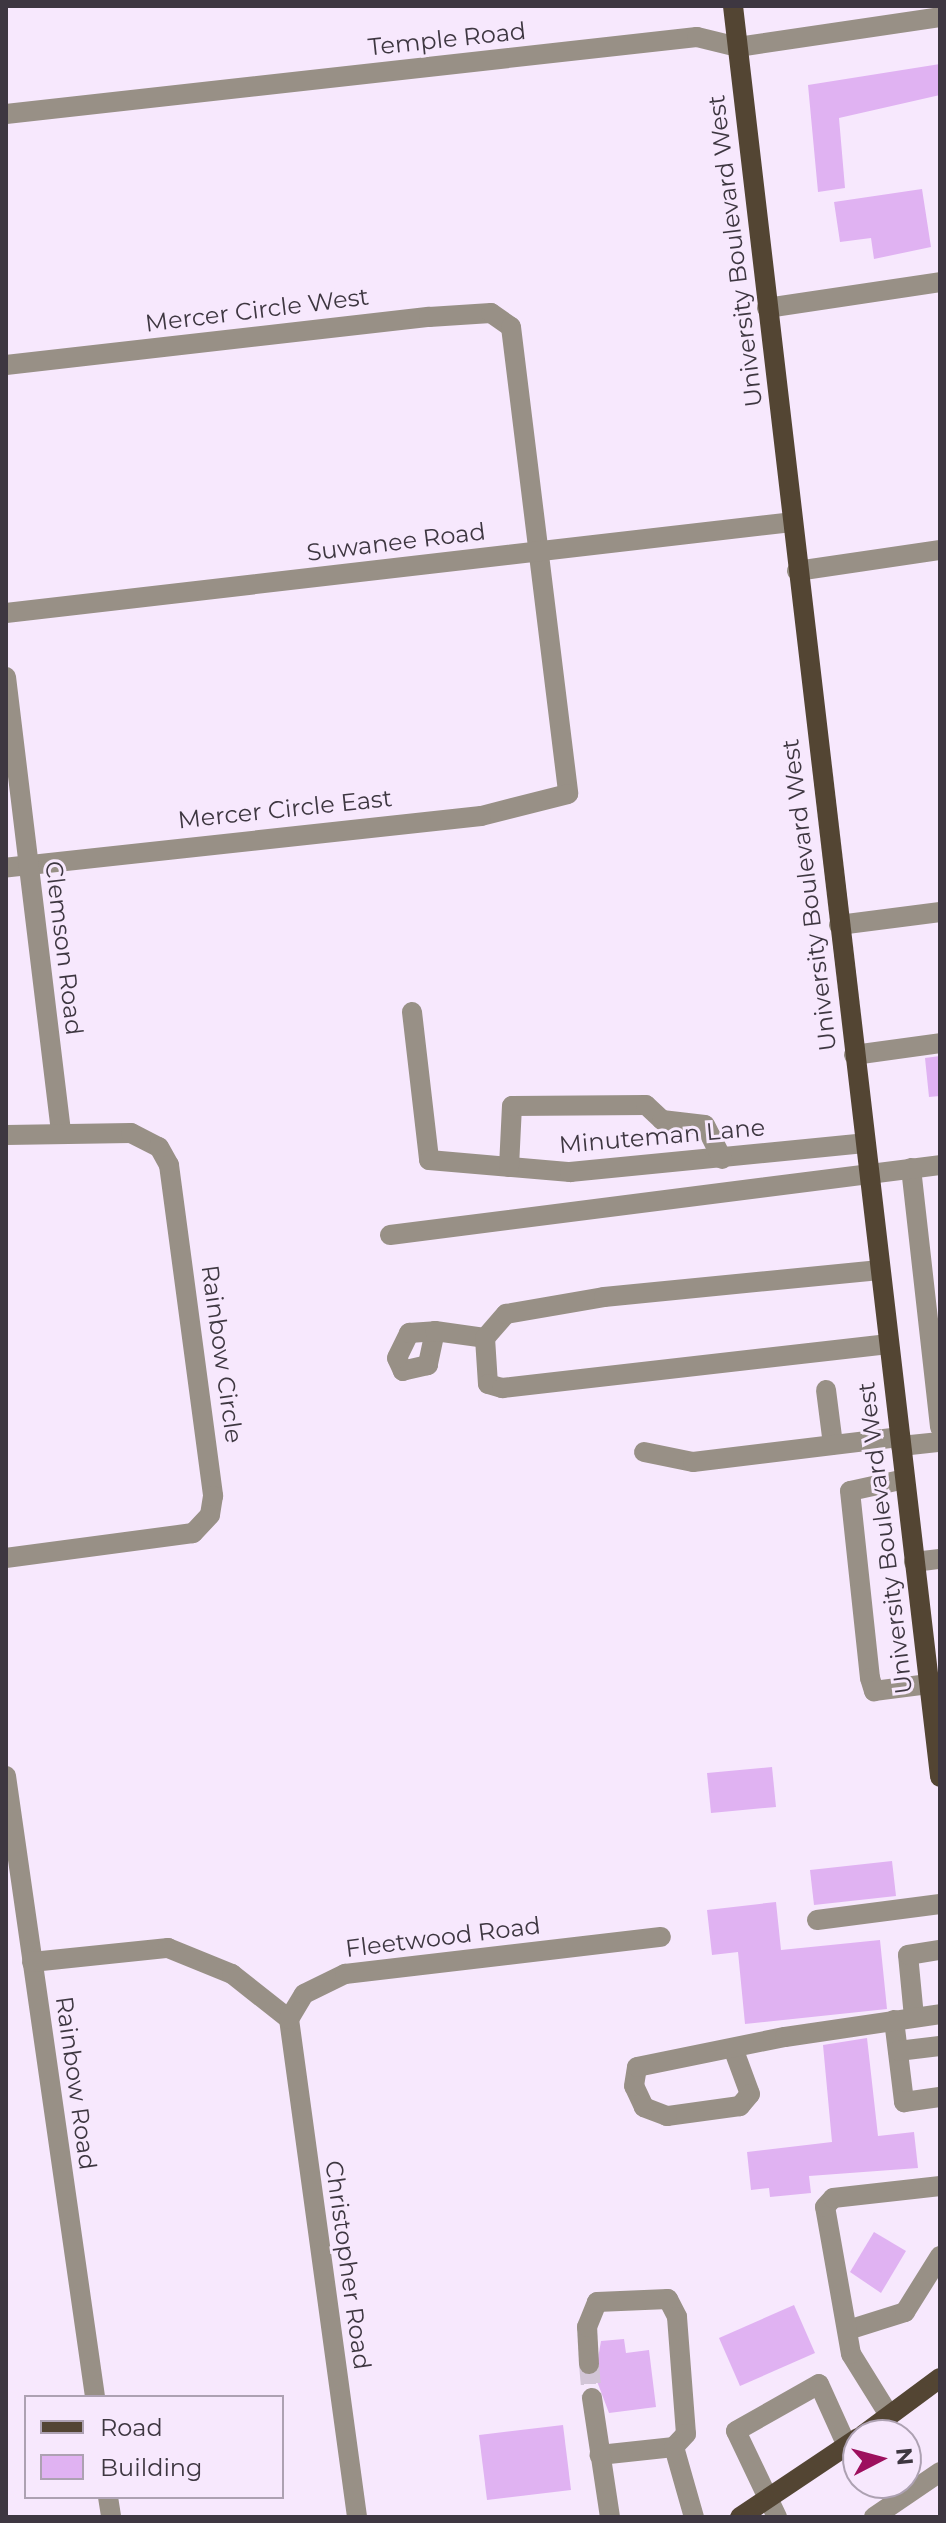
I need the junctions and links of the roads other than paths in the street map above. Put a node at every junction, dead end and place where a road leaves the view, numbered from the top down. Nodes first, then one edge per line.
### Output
1 (733, 6) edge
2 (940, 17) edge
3 (738, 47) junction
4 (6, 114) edge
5 (940, 282) edge
6 (767, 308) junction
7 (6, 365) edge
8 (792, 522) junction
9 (940, 550) edge
10 (540, 551) junction
11 (797, 571) junction
12 (6, 613) edge
13 (6, 677) edge
14 (27, 866) junction
15 (6, 868) edge
16 (940, 912) edge
17 (839, 925) junction
18 (412, 1012) dead end
19 (940, 1043) edge
20 (854, 1055) junction
21 (61, 1130) junction
22 (6, 1135) edge
23 (865, 1143) junction
24 (722, 1159) junction
25 (940, 1165) edge
26 (509, 1167) junction
27 (911, 1168) junction
28 (868, 1173) junction
29 (390, 1235) dead end
30 (880, 1270) junction
31 (435, 1331) dead end
32 (485, 1338) junction
33 (889, 1344) junction
34 (826, 1390) dead end
35 (940, 1427) edge
36 (900, 1442) junction
37 (940, 1442) edge
38 (833, 1445) junction
39 (644, 1452) dead end
40 (905, 1479) junction
41 (6, 1558) edge
42 (940, 1559) edge
43 (914, 1562) junction
44 (929, 1684) junction
45 (6, 1776) edge
46 (940, 1776) edge
47 (940, 1904) edge
48 (817, 1920) dead end
49 (661, 1937) dead end
50 (940, 1950) edge
51 (32, 1962) junction
52 (940, 2014) edge
53 (904, 2018) junction
54 (289, 2019) junction
55 (940, 2046) edge
56 (733, 2048) junction
57 (898, 2051) junction
58 (940, 2097) edge
59 (940, 2186) edge
60 (940, 2256) edge
61 (848, 2330) junction
62 (589, 2364) tunnel mouth
63 (940, 2378) edge
64 (95, 2395) edge
65 (592, 2398) tunnel mouth
66 (889, 2415) junction
67 (842, 2419) edge
68 (884, 2419) edge
69 (674, 2447) junction
70 (842, 2452) edge
71 (599, 2455) junction
72 (940, 2472) edge
73 (773, 2509) edge
74 (357, 2517) edge
75 (610, 2517) edge
76 (694, 2517) edge
77 (740, 2517) edge
78 (874, 2517) edge

1 - 3 main road, University Boulevard West
2 - 3 street, Temple Road
3 - 4 street, Temple Road
3 - 6 main road, University Boulevard West
5 - 6 street
6 - 8 main road, University Boulevard West
7 - 10 street, Mercer Circle West
8 - 10 street, Suwanee Road
8 - 11 main road, University Boulevard West
9 - 11 street
10 - 12 street, Suwanee Road
10 - 14 street, Mercer Circle East
11 - 17 main road, University Boulevard West
13 - 14 street, Clemson Road
14 - 15 street, Mercer Circle East
14 - 21 street, Clemson Road
16 - 17 street
17 - 20 main road, University Boulevard West
18 - 26 street, Minuteman Lane
19 - 20 street
20 - 23 main road, University Boulevard West
21 - 22 street, Rainbow Circle
21 - 41 street, Rainbow Circle
23 - 24 street, Minuteman Lane
23 - 28 main road, University Boulevard West
24 - 26 street, Minuteman Lane
24 - 26 street
25 - 27 street
27 - 28 street
27 - 35 street
28 - 29 street
28 - 30 main road, University Boulevard West
30 - 32 street
30 - 33 main road, University Boulevard West
31 - 32 street
32 - 33 street
33 - 36 main road, University Boulevard West
34 - 38 street
36 - 37 street
36 - 38 street
36 - 40 main road, University Boulevard West
38 - 39 street
40 - 43 main road, University Boulevard West
40 - 44 street
42 - 43 street
43 - 44 main road, University Boulevard West
44 - 46 main road, University Boulevard West
45 - 51 street, Rainbow Road
47 - 48 street
49 - 54 street, Fleetwood Road
50 - 53 street
51 - 54 street
51 - 64 street, Rainbow Road
52 - 53 street
53 - 56 street
53 - 57 street
54 - 74 street, Christopher Road
55 - 57 street
56 - 56 street
57 - 58 street
59 - 61 street
60 - 61 street
61 - 66 street
62 - 69 street
63 - 66 main road
65 - 71 street
66 - 68 main road
67 - 73 street
69 - 71 street
69 - 76 street
70 - 73 main road
71 - 75 street
72 - 78 street
73 - 77 main road

